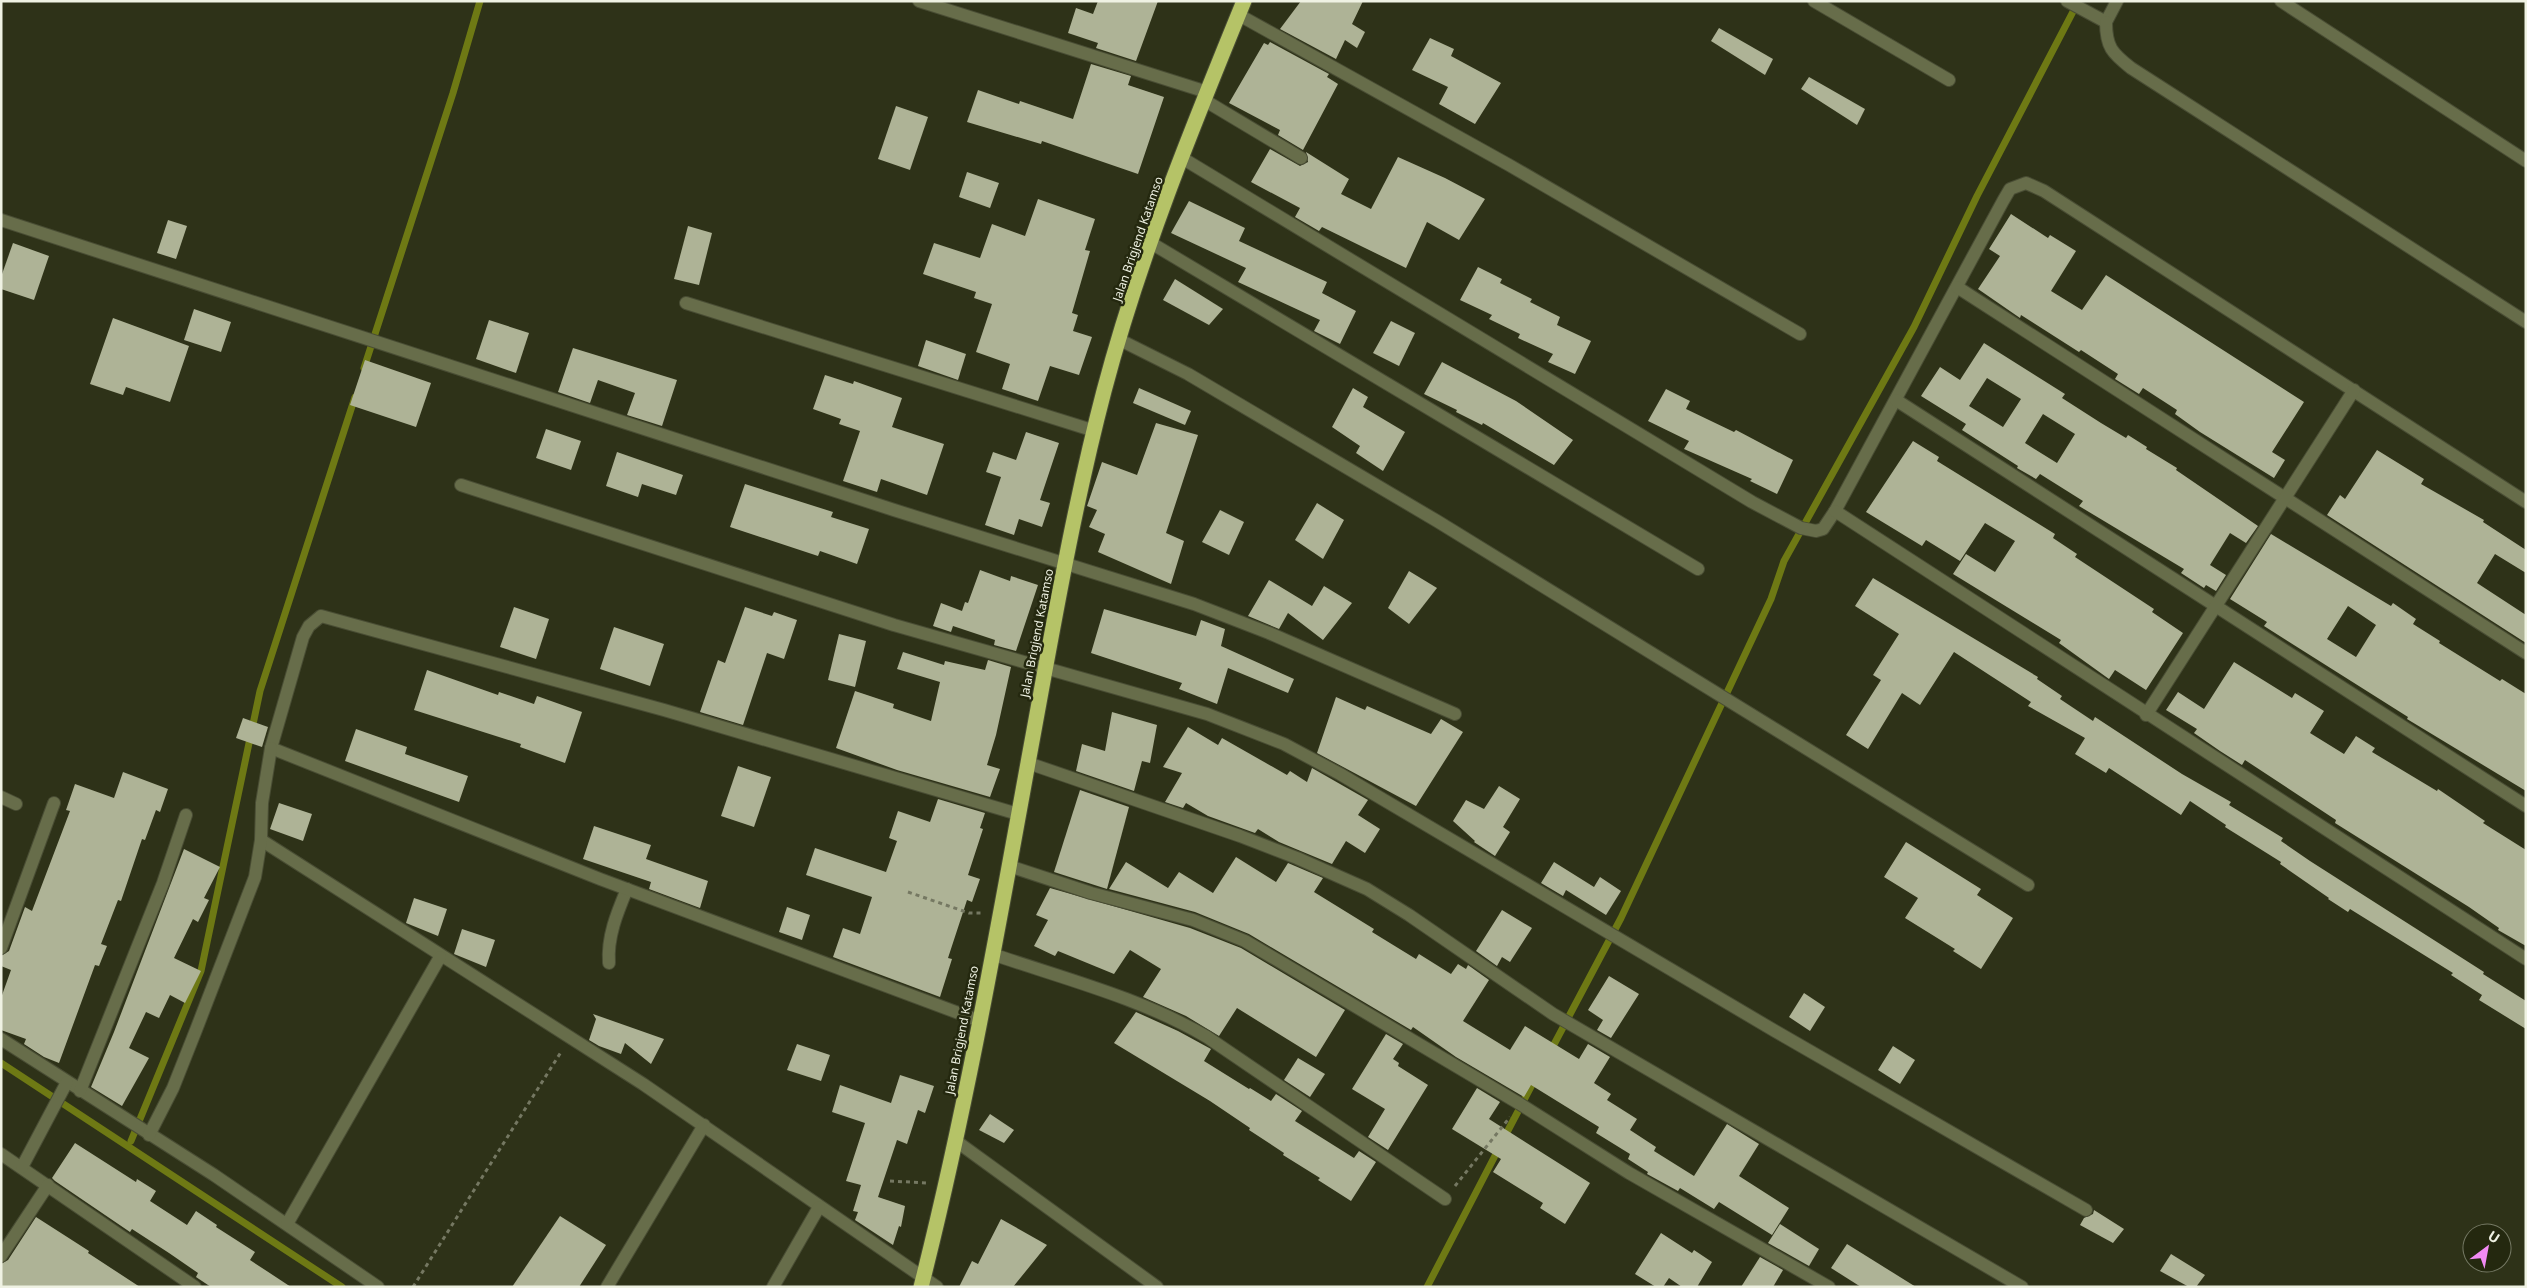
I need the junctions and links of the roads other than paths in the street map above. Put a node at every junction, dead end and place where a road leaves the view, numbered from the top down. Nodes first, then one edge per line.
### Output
1 (919, 1) edge
2 (1814, 1) edge
3 (2067, 1) edge
4 (2117, 1) edge
5 (2280, 1) edge
6 (1242, 8) edge
7 (2106, 22) junction
8 (1949, 80) dead end
9 (1206, 96) junction
10 (1182, 158) junction
11 (1301, 158) dead end
12 (2526, 161) edge
13 (1, 220) edge
14 (1151, 243) junction
15 (1957, 287) junction
16 (686, 303) dead end
17 (2526, 322) edge
18 (1800, 334) dead end
19 (1118, 339) junction
20 (2354, 390) junction
21 (1896, 400) junction
22 (1095, 430) junction
23 (461, 485) dead end
24 (2284, 498) junction
25 (2526, 502) edge
26 (1836, 511) junction
27 (1067, 562) junction
28 (1698, 569) dead end
29 (2214, 606) junction
30 (2526, 653) edge
31 (1045, 669) junction
32 (1455, 714) dead end
33 (2146, 714) junction
34 (271, 748) junction
35 (1028, 763) junction
36 (1, 797) edge
37 (54, 803) dead end
38 (16, 804) dead end
39 (2526, 806) edge
40 (1018, 814) junction
41 (186, 816) dead end
42 (260, 840) junction
43 (1009, 866) junction
44 (2028, 885) dead end
45 (627, 889) junction
46 (1, 948) edge
47 (992, 954) junction
48 (440, 957) junction
49 (2526, 959) edge
50 (609, 963) dead end
51 (980, 1022) junction
52 (1, 1039) edge
53 (67, 1082) junction
54 (80, 1091) junction
55 (704, 1124) junction
56 (150, 1134) junction
57 (956, 1141) junction
58 (1, 1154) edge
59 (22, 1167) junction
60 (48, 1184) junction
61 (1445, 1199) road end
62 (819, 1207) junction
63 (2086, 1210) dead end
64 (287, 1224) junction
65 (1, 1256) edge
66 (922, 1282) edge
67 (196, 1287) edge
68 (378, 1287) edge
69 (608, 1287) edge
70 (773, 1287) edge
71 (937, 1287) edge
72 (1156, 1287) edge
73 (1829, 1287) edge
74 (2022, 1287) edge

1 - 9 street
2 - 8 street
3 - 7 street
4 - 7 street
5 - 12 street
6 - 9 highway, Jalan Brigjend Katamso
6 - 18 street
7 - 17 street
9 - 10 highway, Jalan Brigjend Katamso
9 - 11 street
10 - 14 highway, Jalan Brigjend Katamso
10 - 26 street
13 - 27 street
14 - 19 highway, Jalan Brigjend Katamso
14 - 28 street
15 - 20 street
15 - 21 street
15 - 24 street
16 - 22 street
19 - 22 highway, Jalan Brigjend Katamso
19 - 44 street
20 - 24 street
20 - 25 street
21 - 26 street
21 - 29 street
22 - 27 highway, Jalan Brigjend Katamso
23 - 31 street
24 - 29 street
24 - 30 street
26 - 33 street
27 - 31 highway, Jalan Brigjend Katamso
27 - 32 street
29 - 33 street
29 - 39 street
31 - 35 highway, Jalan Brigjend Katamso
31 - 63 street
33 - 49 street
34 - 40 street
34 - 42 street
34 - 45 street
35 - 40 highway, Jalan Brigjend Katamso
35 - 74 street
36 - 38 street
37 - 46 street
40 - 43 highway, Jalan Brigjend Katamso
41 - 54 street
42 - 48 street
42 - 56 street
43 - 47 highway, Jalan Brigjend Katamso
43 - 73 street
45 - 50 street
45 - 51 street
47 - 51 highway, Jalan Brigjend Katamso
47 - 61 street
48 - 55 street
48 - 64 street
51 - 57 highway, Jalan Brigjend Katamso
52 - 53 street
53 - 54 street
53 - 59 street
54 - 56 street
55 - 62 street
55 - 69 street
56 - 64 street
57 - 66 highway, Jalan Brigjend Katamso
57 - 72 street
58 - 59 street
59 - 60 street
60 - 65 street
60 - 67 street
62 - 66 street
62 - 70 street
64 - 68 street
66 - 71 street

